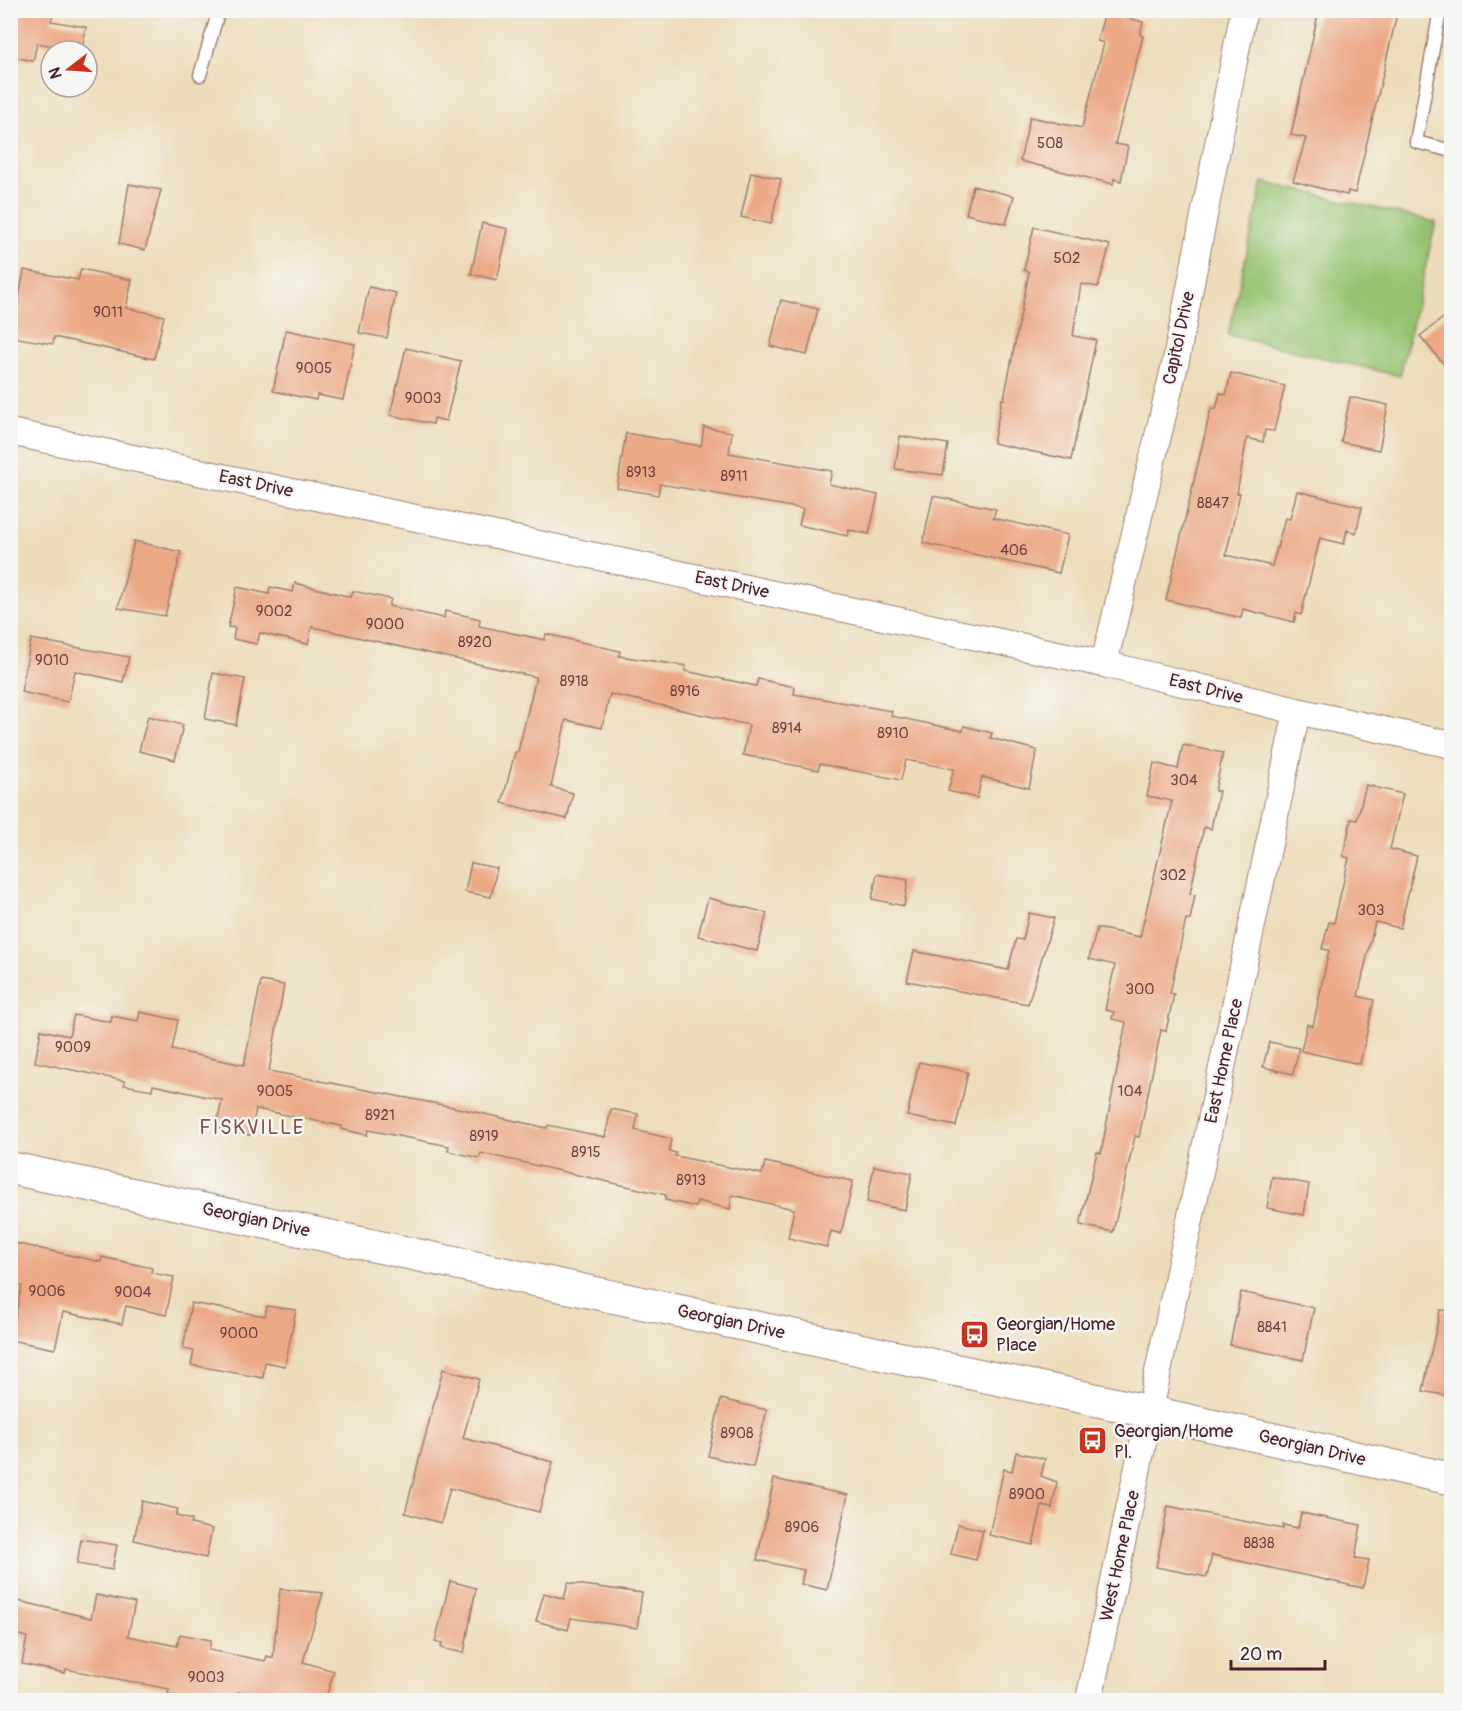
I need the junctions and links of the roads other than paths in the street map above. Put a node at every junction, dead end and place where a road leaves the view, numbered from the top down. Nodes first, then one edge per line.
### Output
1 (219, 10) edge
2 (1244, 10) edge
3 (1440, 10) edge
4 (200, 75) dead end
5 (1452, 151) edge
6 (10, 432) edge
7 (1104, 664) junction
8 (1296, 711) junction
9 (1452, 745) edge
10 (10, 1168) edge
11 (1151, 1412) junction
12 (1452, 1479) edge
13 (1089, 1701) edge

1 - 4 lane
2 - 7 street, Capitol Drive
3 - 5 lane
6 - 7 street, East Drive
7 - 8 street, East Drive
8 - 9 street, East Drive
8 - 11 street, East Home Place
10 - 11 street, Georgian Drive
11 - 12 street, Georgian Drive
11 - 13 street, West Home Place

